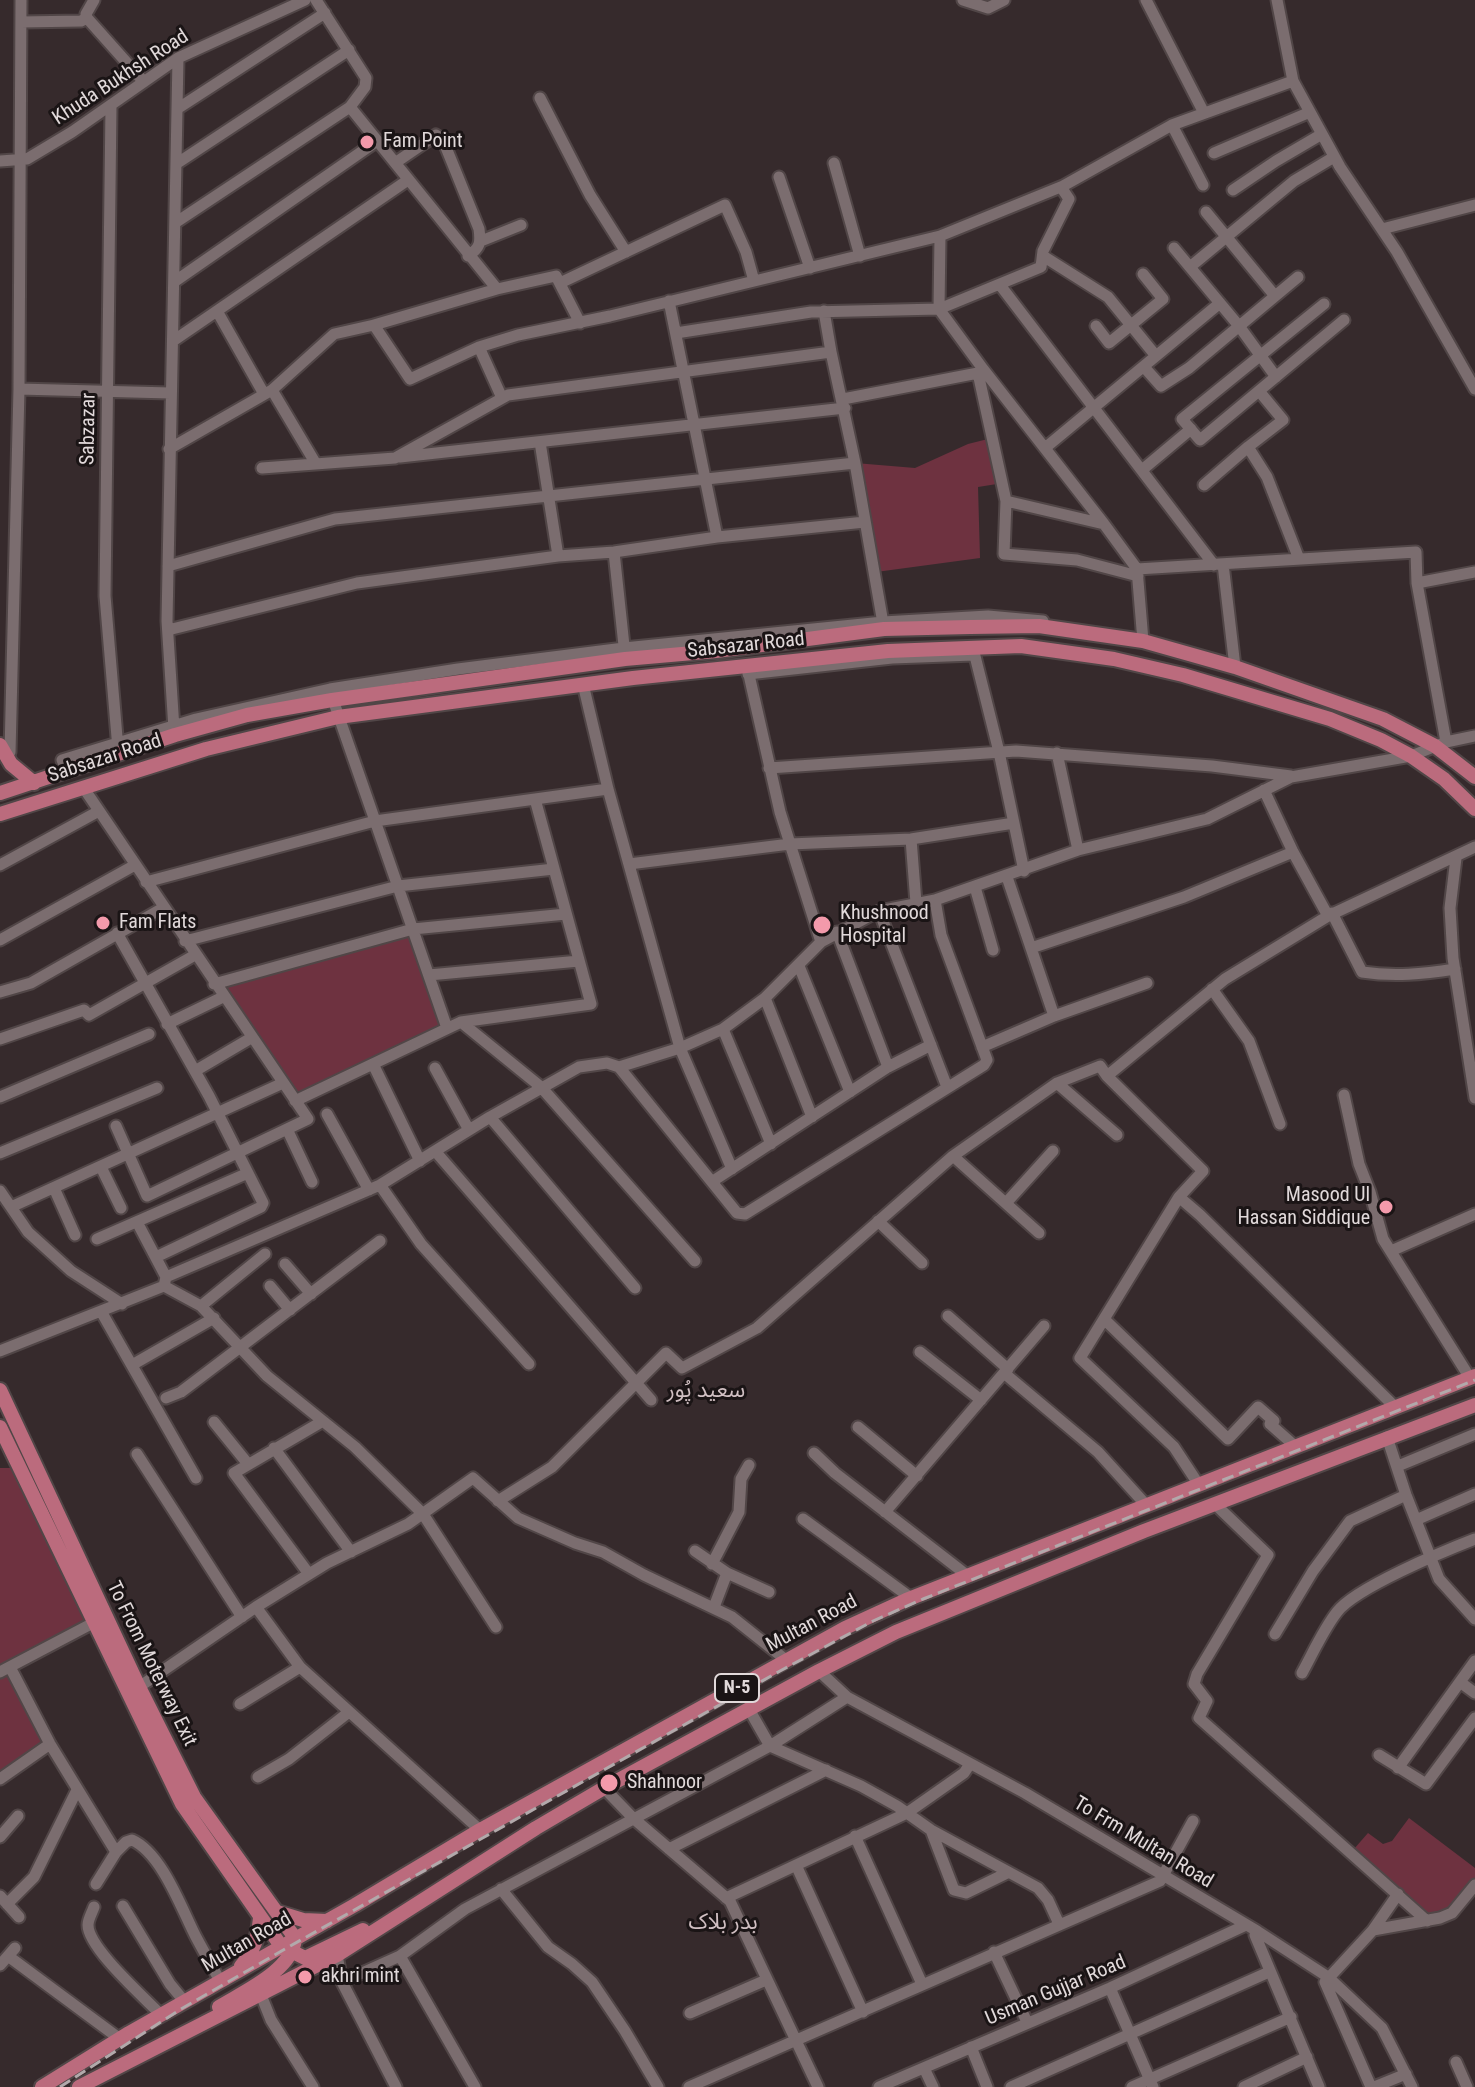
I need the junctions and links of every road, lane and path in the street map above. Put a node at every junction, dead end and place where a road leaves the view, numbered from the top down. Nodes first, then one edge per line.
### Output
1 (21, 0) edge
2 (94, 0) edge
3 (305, 0) edge
4 (316, 0) edge
5 (963, 0) edge
6 (1004, 0) edge
7 (1146, 0) edge
8 (1277, 0) edge
9 (325, 13) junction
10 (87, 18) junction
11 (21, 22) junction
12 (349, 50) junction
13 (178, 58) junction
14 (1293, 81) junction
15 (144, 82) junction
16 (540, 98) dead end
17 (111, 106) junction
18 (350, 107) junction
19 (177, 109) junction
20 (1310, 112) junction
21 (1204, 113) junction
22 (1172, 125) junction
23 (1322, 134) junction
24 (377, 141) junction
25 (1214, 153) dead end
26 (1334, 157) junction
27 (20, 160) junction
28 (0, 161) edge
29 (395, 163) junction
30 (834, 163) dead end
31 (176, 164) junction
32 (779, 177) dead end
33 (408, 180) junction
34 (1203, 185) dead end
35 (1061, 187) junction
36 (1233, 190) dead end
37 (1475, 205) edge
38 (1206, 212) dead end
39 (175, 223) junction
40 (521, 225) dead end
41 (1382, 229) junction
42 (940, 236) junction
43 (1226, 237) junction
44 (481, 241) junction
45 (1174, 248) dead end
46 (626, 252) junction
47 (468, 256) junction
48 (860, 256) junction
49 (1043, 256) junction
50 (1190, 267) junction
51 (810, 268) junction
52 (1143, 274) dead end
53 (1298, 277) dead end
54 (754, 281) junction
55 (174, 282) junction
56 (560, 283) junction
57 (1000, 285) junction
58 (497, 289) junction
59 (1275, 296) junction
60 (669, 301) junction
61 (1220, 303) junction
62 (1324, 304) dead end
63 (939, 309) junction
64 (217, 311) junction
65 (824, 311) junction
66 (1344, 320) dead end
67 (580, 323) junction
68 (374, 325) junction
69 (1096, 326) dead end
70 (1132, 326) junction
71 (1239, 326) junction
72 (676, 333) junction
73 (173, 341) junction
74 (479, 347) junction
75 (831, 352) junction
76 (1156, 356) junction
77 (1261, 356) junction
78 (1144, 367) junction
79 (683, 370) junction
80 (981, 371) junction
81 (1276, 377) junction
82 (19, 389) junction
83 (1475, 389) edge
84 (1259, 391) junction
85 (108, 392) junction
86 (268, 392) junction
87 (170, 393) junction
88 (502, 398) junction
89 (844, 404) junction
90 (1095, 408) junction
91 (694, 424) junction
92 (1191, 429) junction
93 (540, 442) junction
94 (1248, 447) junction
95 (1045, 448) junction
96 (169, 449) junction
97 (395, 458) junction
98 (855, 463) junction
99 (316, 464) junction
100 (262, 468) dead end
101 (1142, 470) junction
102 (706, 479) junction
103 (1204, 485) dead end
104 (547, 498) junction
105 (1006, 501) junction
106 (865, 522) junction
107 (1104, 524) junction
108 (717, 537) junction
109 (614, 552) junction
110 (558, 556) junction
111 (1299, 559) junction
112 (1218, 564) junction
113 (168, 566) junction
114 (1475, 572) edge
115 (1138, 573) junction
116 (1417, 583) junction
117 (884, 626) junction
118 (168, 630) junction
119 (1143, 639) junction
120 (716, 651) junction
121 (974, 652) junction
122 (624, 654) junction
123 (1235, 664) junction
124 (719, 669) junction
125 (748, 670) junction
126 (583, 684) junction
127 (331, 694) junction
128 (338, 717) junction
129 (174, 730) junction
130 (1475, 736) edge
131 (1440, 744) junction
132 (117, 748) junction
133 (3, 751) edge
134 (999, 752) junction
135 (1057, 753) junction
136 (1411, 756) junction
137 (769, 768) junction
138 (1291, 777) junction
139 (1475, 777) edge
140 (34, 783) junction
141 (83, 787) junction
142 (608, 789) junction
143 (1264, 790) junction
144 (0, 793) edge
145 (535, 799) junction
146 (1475, 809) edge
147 (99, 811) junction
148 (0, 814) edge
149 (375, 821) junction
150 (1014, 823) junction
151 (911, 839) junction
152 (790, 844) junction
153 (1475, 847) edge
154 (1078, 850) junction
155 (1293, 852) junction
156 (1456, 858) junction
157 (629, 864) junction
158 (0, 865) edge
159 (135, 865) junction
160 (554, 869) junction
161 (1024, 871) junction
162 (1007, 877) junction
163 (146, 882) junction
164 (398, 886) junction
165 (975, 887) junction
166 (935, 900) junction
167 (916, 903) junction
168 (163, 908) junction
169 (879, 911) junction
170 (566, 914) junction
171 (1330, 914) junction
172 (413, 929) junction
173 (837, 932) junction
174 (117, 933) junction
175 (0, 940) edge
176 (185, 941) junction
177 (821, 942) junction
178 (1031, 948) junction
179 (993, 950) dead end
180 (195, 955) junction
181 (579, 961) junction
182 (799, 966) junction
183 (1455, 969) junction
184 (429, 975) junction
185 (144, 982) junction
186 (1147, 983) dead end
187 (214, 984) junction
188 (1212, 989) junction
189 (0, 992) edge
190 (223, 997) junction
191 (765, 998) junction
192 (1054, 1016) junction
193 (461, 1022) junction
194 (167, 1024) junction
195 (447, 1028) junction
196 (723, 1029) junction
197 (149, 1034) dead end
198 (251, 1038) junction
199 (0, 1039) edge
200 (931, 1045) junction
201 (982, 1047) junction
202 (680, 1048) junction
203 (373, 1064) junction
204 (619, 1067) junction
205 (888, 1067) junction
206 (435, 1068) dead end
207 (195, 1071) junction
208 (1107, 1076) junction
209 (283, 1083) junction
210 (1057, 1083) junction
211 (541, 1087) junction
212 (947, 1087) junction
213 (157, 1088) dead end
214 (850, 1092) junction
215 (1344, 1095) dead end
216 (0, 1097) edge
217 (1475, 1098) edge
218 (295, 1101) junction
219 (217, 1112) junction
220 (327, 1114) dead end
221 (490, 1117) junction
222 (812, 1117) junction
223 (1280, 1124) dead end
224 (116, 1126) dead end
225 (287, 1129) junction
226 (469, 1130) junction
227 (1117, 1135) dead end
228 (771, 1144) junction
229 (435, 1151) junction
230 (1053, 1151) dead end
231 (0, 1153) edge
232 (237, 1153) junction
233 (129, 1155) junction
234 (953, 1156) junction
235 (420, 1161) junction
236 (101, 1167) junction
237 (732, 1169) junction
238 (248, 1173) junction
239 (713, 1181) junction
240 (312, 1182) dead end
241 (54, 1188) junction
242 (374, 1188) junction
243 (0, 1191) edge
244 (1179, 1197) junction
245 (1006, 1203) junction
246 (11, 1207) junction
247 (121, 1208) dead end
248 (1475, 1214) edge
249 (878, 1221) junction
250 (137, 1222) junction
251 (1039, 1233) dead end
252 (75, 1235) dead end
253 (97, 1239) dead end
254 (380, 1241) dead end
255 (1391, 1251) junction
256 (265, 1254) dead end
257 (156, 1257) junction
258 (695, 1261) dead end
259 (922, 1263) dead end
260 (285, 1264) dead end
261 (165, 1282) junction
262 (270, 1286) dead end
263 (635, 1288) dead end
264 (311, 1294) junction
265 (122, 1304) junction
266 (201, 1306) junction
267 (290, 1310) junction
268 (102, 1313) junction
269 (948, 1316) dead end
270 (214, 1318) junction
271 (1104, 1319) junction
272 (1044, 1326) dead end
273 (241, 1347) junction
274 (0, 1351) edge
275 (920, 1352) dead end
276 (529, 1364) dead end
277 (132, 1365) junction
278 (1006, 1371) junction
279 (1472, 1377) edge
280 (637, 1382) junction
281 (0, 1390) edge
282 (166, 1398) dead end
283 (651, 1400) dead end
284 (981, 1400) junction
285 (1475, 1405) edge
286 (1394, 1406) junction
287 (323, 1421) junction
288 (214, 1422) dead end
289 (0, 1427) edge
290 (858, 1427) dead end
291 (1475, 1434) edge
292 (1387, 1437) junction
293 (1296, 1447) junction
294 (274, 1448) junction
295 (814, 1453) dead end
296 (137, 1454) dead end
297 (248, 1464) junction
298 (749, 1465) dead end
299 (1398, 1466) junction
300 (917, 1476) junction
301 (196, 1478) dead end
302 (1199, 1485) junction
303 (1475, 1494) edge
304 (1406, 1495) junction
305 (498, 1501) junction
306 (1216, 1505) junction
307 (1147, 1506) junction
308 (885, 1512) junction
309 (423, 1514) junction
310 (803, 1519) dead end
311 (1416, 1520) junction
312 (1475, 1539) edge
313 (695, 1551) dead end
314 (351, 1552) junction
315 (1430, 1557) junction
316 (712, 1564) junction
317 (727, 1573) junction
318 (309, 1574) junction
319 (968, 1576) junction
320 (769, 1592) dead end
321 (911, 1598) junction
322 (256, 1607) junction
323 (714, 1607) junction
324 (242, 1617) junction
325 (1475, 1619) edge
326 (93, 1623) junction
327 (496, 1627) dead end
328 (1275, 1634) dead end
329 (786, 1660) junction
330 (1475, 1661) edge
331 (300, 1667) junction
332 (5, 1670) edge
333 (819, 1671) junction
334 (1302, 1673) dead end
335 (1460, 1682) junction
336 (139, 1687) junction
337 (1475, 1693) edge
338 (847, 1697) junction
339 (240, 1704) dead end
340 (750, 1711) junction
341 (349, 1712) junction
342 (1475, 1718) edge
343 (50, 1744) junction
344 (770, 1746) junction
345 (1379, 1755) dead end
346 (970, 1764) junction
347 (1398, 1768) junction
348 (826, 1770) junction
349 (258, 1777) dead end
350 (0, 1779) edge
351 (604, 1788) junction
352 (77, 1790) junction
353 (907, 1813) junction
354 (18, 1816) dead end
355 (633, 1818) junction
356 (1193, 1821) dead end
357 (480, 1830) junction
358 (931, 1830) junction
359 (855, 1836) junction
360 (0, 1837) edge
361 (669, 1849) junction
362 (116, 1852) junction
363 (796, 1865) junction
364 (1007, 1873) junction
365 (1163, 1876) junction
366 (96, 1884) dead end
367 (1475, 1885) edge
368 (501, 1889) junction
369 (1398, 1894) junction
370 (726, 1898) junction
371 (4, 1900) edge
372 (123, 1906) dead end
373 (94, 1907) dead end
374 (276, 1912) junction
375 (19, 1917) dead end
376 (260, 1918) junction
377 (327, 1921) junction
378 (1427, 1921) junction
379 (1059, 1924) junction
380 (1251, 1928) junction
381 (378, 1930) junction
382 (1373, 1930) junction
383 (289, 1945) junction
384 (994, 1952) junction
385 (337, 1955) junction
386 (8, 1956) edge
387 (400, 1956) junction
388 (235, 1972) junction
389 (1269, 1972) junction
390 (1328, 1977) junction
391 (766, 1980) junction
392 (220, 1981) junction
393 (342, 1982) junction
394 (922, 1984) junction
395 (1110, 1988) junction
396 (261, 1995) junction
397 (184, 2001) junction
398 (863, 2012) junction
399 (690, 2013) dead end
400 (161, 2015) junction
401 (1291, 2017) junction
402 (1027, 2022) junction
403 (203, 2024) junction
404 (1130, 2034) junction
405 (120, 2039) junction
406 (795, 2043) junction
407 (971, 2047) junction
408 (1307, 2057) junction
409 (1456, 2062) dead end
410 (924, 2068) junction
411 (1406, 2074) junction
412 (1151, 2083) edge
413 (42, 2087) edge
414 (79, 2087) edge
415 (313, 2087) edge
416 (396, 2087) edge
417 (475, 2087) edge
418 (658, 2087) edge
419 (689, 2087) edge
420 (818, 2087) edge
421 (881, 2087) edge
422 (933, 2087) edge
423 (987, 2087) edge
424 (1011, 2087) edge
425 (1132, 2087) edge
426 (1244, 2087) edge
427 (1319, 2087) edge
428 (1373, 2087) edge
429 (1412, 2087) edge
430 (1467, 2087) edge

1 - 11 street
2 - 10 street
3 - 13 street, Khuda Bukhsh Road
4 - 9 street
5 - 6 street
7 - 21 street
8 - 14 street
9 - 12 street
9 - 19 street
10 - 11 street
10 - 15 street
11 - 27 street
12 - 18 street
12 - 31 street
13 - 15 street, Khuda Bukhsh Road
13 - 19 street
14 - 20 street
14 - 21 street
15 - 17 street, Khuda Bukhsh Road
16 - 46 street
17 - 27 street, Khuda Bukhsh Road
17 - 85 street, Sabzazar
18 - 24 street
18 - 39 street
19 - 31 street
20 - 23 street
20 - 25 street
21 - 22 street
22 - 34 street
22 - 35 street
23 - 26 street
23 - 36 street
24 - 29 street
24 - 55 street
26 - 41 street
26 - 43 street
27 - 28 street, Khuda Bukhsh Road
27 - 82 street
29 - 33 street
29 - 44 street
30 - 48 street
31 - 39 street
32 - 51 street
33 - 47 street
33 - 64 street
35 - 42 street
35 - 49 street
37 - 41 street
38 - 43 street
39 - 55 street
40 - 44 street
41 - 83 street
42 - 48 street
42 - 63 street
43 - 50 street
43 - 59 street
44 - 47 street
45 - 50 street
46 - 54 street
46 - 56 street
47 - 58 street
48 - 51 street
49 - 57 street
49 - 70 street
50 - 61 street
51 - 54 street
52 - 70 street
53 - 59 street
54 - 60 street
55 - 73 street
56 - 58 street
56 - 67 street
57 - 63 street
57 - 90 street
58 - 68 street
59 - 71 street
60 - 67 street
60 - 72 street
61 - 71 street
61 - 76 street
62 - 77 street
63 - 65 street
63 - 80 street
64 - 73 street
64 - 86 street
65 - 72 street
65 - 75 street
66 - 81 street
67 - 74 street
68 - 74 street
68 - 86 street
69 - 70 street
70 - 76 street
71 - 77 street
71 - 78 street
72 - 79 street
73 - 87 street
74 - 88 street
75 - 79 street
75 - 89 street
76 - 78 street
77 - 81 street
77 - 92 street
78 - 90 street
79 - 88 street
79 - 91 street
80 - 89 street
80 - 95 street
80 - 105 street
81 - 84 street
82 - 85 street
82 - 133 street
84 - 92 street
84 - 94 street
85 - 87 street
85 - 132 street, Sabzazar
86 - 96 street
86 - 99 street
87 - 96 street
88 - 97 street
89 - 91 street
89 - 98 street
90 - 95 street
90 - 101 street
91 - 93 street
91 - 102 street
92 - 101 street
93 - 97 street
93 - 104 street
94 - 103 street
94 - 111 street
95 - 107 street
96 - 113 street
97 - 99 street
98 - 102 street
98 - 106 street
99 - 100 street
101 - 112 street
102 - 104 street
102 - 108 street
104 - 110 street
104 - 113 street
105 - 107 street
105 - 115 street
106 - 108 street
106 - 117 street
107 - 115 street
108 - 109 street
109 - 110 street
109 - 122 street
110 - 118 street
111 - 112 street
111 - 116 street
112 - 115 street
112 - 123 street
113 - 118 street
114 - 116 street
115 - 119 street
116 - 131 street
117 - 119 main road, Sabsazar Road
117 - 120 main road, Sabsazar Road
117 - 122 street
118 - 129 street
119 - 123 main road, Sabsazar Road
120 - 122 main road, Sabsazar Road
120 - 124 main road
121 - 125 main road, Sabsazar Road
121 - 134 street
121 - 136 main road, Sabsazar Road
122 - 127 main road, Sabsazar Road
123 - 131 main road, Sabsazar Road
124 - 125 main road, Sabsazar Road
124 - 126 main road, Sabsazar Road
125 - 137 street
126 - 128 main road, Sabsazar Road
126 - 142 street
127 - 128 street
127 - 129 main road, Sabsazar Road
128 - 141 main road, Sabsazar Road
128 - 149 street
129 - 132 main road, Sabsazar Road
130 - 131 street
131 - 136 street
131 - 139 main road, Sabsazar Road
132 - 140 main road, Sabsazar Road
133 - 140 main road
134 - 135 street
134 - 137 street
134 - 150 street
135 - 138 street
135 - 154 street
136 - 138 street
136 - 146 main road, Sabsazar Road
137 - 152 street
138 - 143 street
140 - 144 main road, Sabsazar Road
141 - 147 street
141 - 148 main road, Sabsazar Road
142 - 145 street
142 - 157 street
143 - 154 street
143 - 155 street
145 - 149 street
145 - 160 street
147 - 158 street
147 - 159 street
149 - 163 street
149 - 164 street
150 - 151 street
150 - 161 street
151 - 152 street
151 - 167 street
152 - 157 street
152 - 177 street
153 - 156 street
154 - 161 street
155 - 171 street
155 - 178 street
156 - 171 street
156 - 183 street
157 - 202 street
159 - 163 street
159 - 175 street
160 - 164 street
160 - 170 street
161 - 162 street
162 - 165 street
162 - 178 street
163 - 168 street
164 - 172 street
164 - 176 street
165 - 166 street
165 - 179 street
166 - 167 street
166 - 201 street
167 - 169 street
168 - 174 street
168 - 176 street
169 - 173 street
169 - 200 street
170 - 172 street
170 - 181 street
171 - 183 street
171 - 188 street
172 - 184 street
172 - 187 street
173 - 177 street
173 - 205 street
174 - 185 street
174 - 189 street
176 - 180 street
177 - 182 street
178 - 192 street
180 - 185 street
180 - 187 street
181 - 184 street
181 - 193 street
182 - 191 street
182 - 214 street
183 - 217 street
184 - 195 street
185 - 194 street
185 - 199 street
186 - 192 street
187 - 190 street
188 - 208 street
188 - 223 street
190 - 194 street
190 - 198 street
191 - 196 street
191 - 222 street
192 - 201 street
193 - 195 street
193 - 211 street
194 - 207 street
195 - 203 street
196 - 202 street
196 - 228 street
197 - 216 street
198 - 207 street
198 - 209 street
200 - 205 street
200 - 212 street
201 - 212 street
202 - 204 street
202 - 237 street
203 - 218 street
203 - 235 street
204 - 211 street
204 - 239 street
205 - 214 street
206 - 226 street
207 - 219 street
208 - 210 street
208 - 244 street
209 - 218 street
209 - 219 street
210 - 227 street
210 - 234 street
211 - 221 street
211 - 258 street
212 - 239 street
213 - 231 street
214 - 222 street
215 - 255 street
218 - 225 street
219 - 232 street
219 - 233 street
220 - 242 street
221 - 226 street
221 - 263 street
222 - 228 street
224 - 233 street
225 - 232 street
225 - 240 street
226 - 229 street
228 - 237 street
229 - 235 street
229 - 280 street
230 - 245 street
232 - 233 street
232 - 238 street
233 - 236 street
234 - 245 street
234 - 249 street
235 - 242 street
236 - 241 street
236 - 247 street
237 - 239 street
238 - 250 street
238 - 257 street
241 - 246 street
241 - 252 street
242 - 261 street
242 - 276 street
243 - 246 street
244 - 271 street
244 - 286 street
245 - 251 street
246 - 265 street
248 - 255 street
249 - 259 street
249 - 280 street
250 - 253 street
250 - 257 street
254 - 264 street
255 - 279 street
256 - 266 street
257 - 261 street
260 - 264 street
261 - 265 street
261 - 266 street
262 - 267 street
264 - 267 street
265 - 268 street
266 - 270 street
267 - 273 street
268 - 274 street
268 - 277 street
269 - 278 street
270 - 273 street
270 - 277 street
271 - 293 street
271 - 302 street
272 - 278 street
273 - 282 street
273 - 287 street
275 - 284 street
277 - 301 street
278 - 284 street
278 - 307 street
279 - 286 main road, Multan Road / N-5
280 - 283 street
280 - 305 street
281 - 336 main road, To From Moterway Exit
284 - 300 street
285 - 292 main road, N-5
286 - 293 main road, Multan Road / N-5
287 - 294 street
287 - 309 street
288 - 297 street
289 - 326 main road, To From Moterway Exit
290 - 300 street
291 - 299 street
292 - 299 street
292 - 306 main road, N-5
293 - 302 main road, Multan Road / N-5
294 - 297 street
294 - 314 street
295 - 308 street
296 - 324 street
297 - 318 street
298 - 316 street
299 - 304 street
300 - 308 street
302 - 307 main road, Multan Road / N-5
303 - 311 street
304 - 311 street
304 - 328 street
305 - 309 street
305 - 323 street
306 - 333 main road, N-5
306 - 369 street
307 - 319 main road, Multan Road / N-5
308 - 319 street
309 - 314 street
309 - 327 street
310 - 321 street
311 - 315 street
312 - 315 street
313 - 316 street
314 - 318 street
315 - 325 street
315 - 334 street
316 - 317 street
317 - 320 street
317 - 323 street
318 - 322 street
319 - 321 main road, Multan Road / N-5
321 - 329 main road, Multan Road / N-5
322 - 324 street
322 - 331 street
323 - 329 street
324 - 336 street
326 - 332 street
326 - 376 main road, To From Moterway Exit
329 - 357 main road, Multan Road / N-5
330 - 335 street
331 - 339 street
331 - 341 street
332 - 343 street
333 - 338 street, To Frm Multan Road
333 - 340 main road, N-5
335 - 337 street
335 - 347 street
336 - 374 main road, To From Moterway Exit
338 - 344 street
338 - 346 street, To Frm Multan Road
340 - 344 street
340 - 351 main road, N-5
341 - 349 street
341 - 357 street
342 - 347 street
343 - 350 street
343 - 352 street
344 - 348 street
344 - 355 street
345 - 347 street
346 - 353 street
346 - 365 street, To Frm Multan Road
348 - 353 street
348 - 361 street
351 - 355 street
351 - 381 main road, N-5
352 - 362 street
352 - 371 street
353 - 358 street
353 - 359 street
354 - 360 street
355 - 361 street
355 - 368 street
356 - 365 street
357 - 377 main road, Multan Road / N-5
358 - 364 street
358 - 364 street
359 - 363 street
359 - 394 street
361 - 370 street
362 - 366 street
362 - 392 street
363 - 370 street
363 - 398 street
364 - 379 street
365 - 379 street
365 - 380 street, To Frm Multan Road
367 - 378 street
368 - 387 street
368 - 418 street
369 - 378 street
369 - 382 street
370 - 391 street
371 - 375 street
372 - 397 street
373 - 400 street
374 - 377 main road
374 - 383 main road, To From Moterway Exit
376 - 383 main road, To From Moterway Exit
376 - 388 main road
377 - 383 main road, Multan Road / N-5
378 - 382 street
379 - 384 street
380 - 389 street
380 - 390 street, To Frm Multan Road
380 - 395 street, Usman Gujjar Road
381 - 383 main road
381 - 385 main road, N-5
382 - 390 street
383 - 388 main road, Multan Road / N-5
383 - 403 main road
384 - 394 street
384 - 402 street
385 - 393 street
385 - 396 main road, N-5
386 - 405 street
387 - 393 street
387 - 417 street
388 - 392 main road, Multan Road / N-5
389 - 401 street
389 - 404 street
390 - 411 street, To Frm Multan Road
390 - 428 street
391 - 399 street
391 - 406 street
392 - 397 main road, Multan Road / N-5
393 - 416 street
394 - 398 street
395 - 402 street, Usman Gujjar Road
395 - 404 street
396 - 403 main road, N-5
396 - 415 street
397 - 400 main road, Multan Road / N-5
398 - 406 street
400 - 405 main road, Multan Road / N-5
401 - 408 street
401 - 412 street
402 - 407 street, Usman Gujjar Road
403 - 414 main road, N-5
404 - 412 street
404 - 424 street
405 - 413 main road, Multan Road / N-5
406 - 419 street
406 - 420 street
407 - 410 street, Usman Gujjar Road
407 - 423 street
408 - 426 street
408 - 427 street
409 - 430 street
410 - 421 street, Usman Gujjar Road
410 - 422 street
411 - 428 street
411 - 429 street, To Frm Multan Road
412 - 425 street

